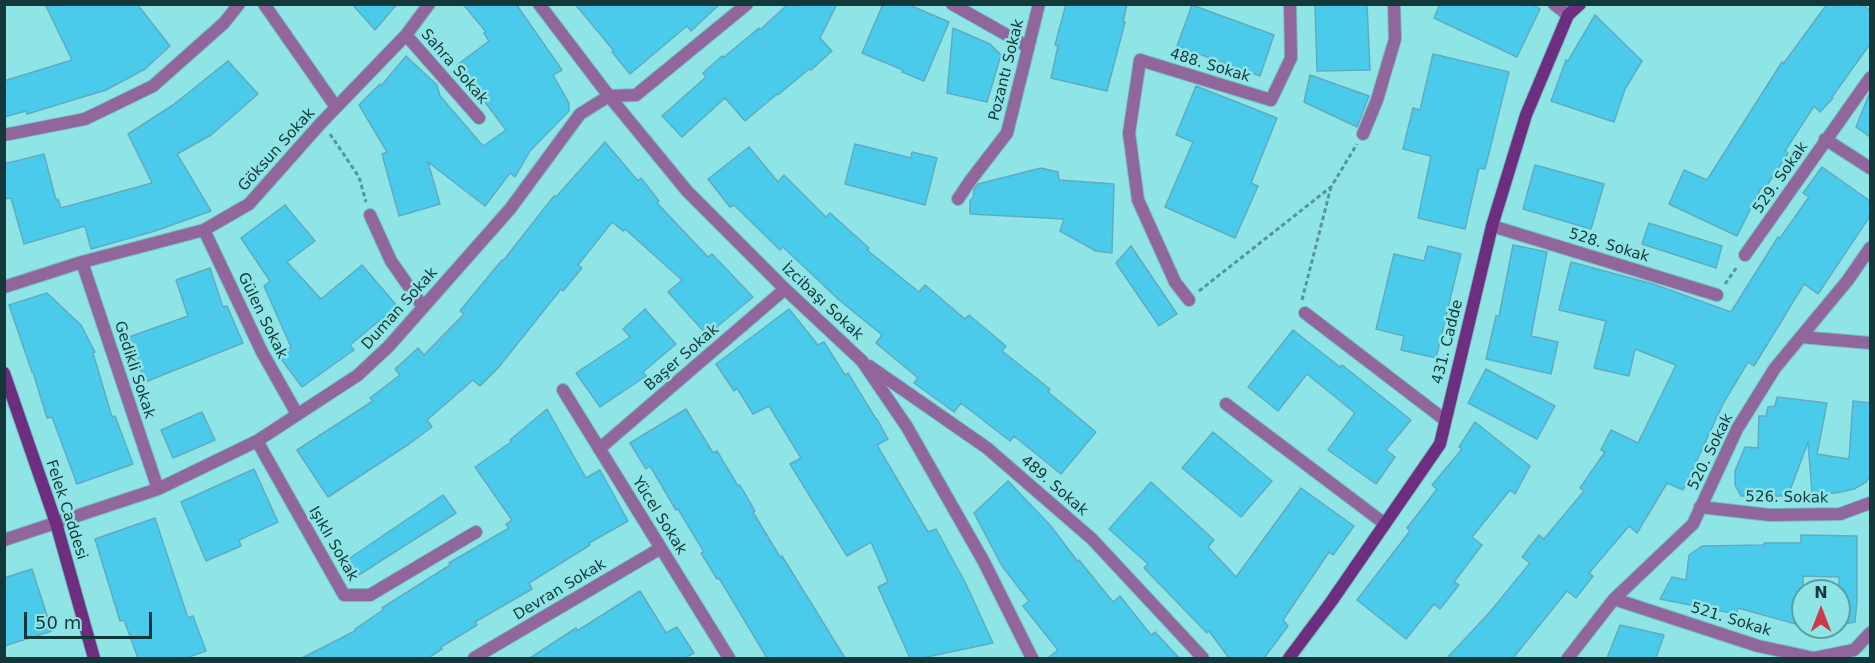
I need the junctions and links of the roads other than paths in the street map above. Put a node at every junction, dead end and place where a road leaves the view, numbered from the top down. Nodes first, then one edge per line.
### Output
1 (239, 4) edge
2 (264, 4) edge
3 (429, 4) edge
4 (539, 4) edge
5 (747, 4) edge
6 (952, 4) edge
7 (1039, 4) edge
8 (1290, 4) edge
9 (1394, 4) edge
10 (1554, 4) edge
11 (1580, 4) edge
12 (1568, 15) junction
13 (405, 35) junction
14 (1028, 47) junction
15 (1870, 78) edge
16 (609, 96) junction
17 (336, 107) junction
18 (479, 118) dead end
19 (1363, 134) road end
20 (4, 135) edge
21 (1826, 139) junction
22 (1870, 168) edge
23 (958, 199) dead end
24 (370, 215) road end
25 (1492, 226) junction
26 (204, 230) junction
27 (1870, 248) edge
28 (1745, 255) road end
29 (82, 262) junction
30 (4, 287) edge
31 (785, 289) junction
32 (1717, 295) road end
33 (1189, 300) road end
34 (423, 307) junction
35 (1305, 313) road end
36 (1801, 337) junction
37 (1870, 342) edge
38 (862, 361) junction
39 (4, 373) edge
40 (563, 390) dead end
41 (1226, 404) dead end
42 (297, 414) junction
43 (1445, 420) junction
44 (257, 441) junction
45 (599, 449) junction
46 (158, 489) junction
47 (1870, 503) edge
48 (1701, 507) junction
49 (56, 523) junction
50 (1385, 524) junction
51 (476, 532) dead end
52 (4, 540) edge
53 (661, 548) junction
54 (1614, 599) junction
55 (1870, 633) edge
56 (482, 656) edge
57 (94, 658) edge
58 (729, 658) edge
59 (1032, 658) edge
60 (1203, 658) edge
61 (1289, 658) edge
62 (1568, 658) edge

1 - 20 street
2 - 17 street
3 - 13 street, Göksun Sokak
4 - 16 street, İzcibaşı Sokak
5 - 16 street, Duman Sokak
6 - 14 street
7 - 14 street, Pozantı Sokak
8 - 33 street, 488. Sokak
9 - 19 street
10 - 12 street
11 - 12 street, 431. Cadde
12 - 25 street, 431. Cadde
13 - 17 street, Göksun Sokak
13 - 18 street, Sahra Sokak
14 - 23 street, Pozantı Sokak
15 - 21 street, 529. Sokak
16 - 31 street, İzcibaşı Sokak
16 - 34 street, Duman Sokak
17 - 26 street, Göksun Sokak
21 - 22 street
21 - 28 street, 529. Sokak
24 - 34 street
25 - 32 street, 528. Sokak
25 - 43 street, 431. Cadde
26 - 29 street, Göksun Sokak
26 - 42 street, Gülen Sokak
27 - 36 street, 520. Sokak
29 - 30 street, Göksun Sokak
29 - 46 street, Gedikli Sokak
31 - 38 street, İzcibaşı Sokak
31 - 45 street, Başer Sokak
34 - 42 street, Duman Sokak
35 - 43 street
36 - 37 street
36 - 48 street, 520. Sokak
38 - 59 street, İzcibaşı Sokak
38 - 60 street, 489. Sokak
39 - 49 street, Felek Caddesi
40 - 45 street, Yücel Sokak
41 - 50 street
42 - 44 street, Duman Sokak
43 - 50 street, 431. Cadde
44 - 46 street, Duman Sokak
44 - 51 street, Işıklı Sokak
45 - 53 street, Yücel Sokak
46 - 49 street, Duman Sokak
47 - 48 street, 526. Sokak
48 - 54 street, 520. Sokak
49 - 52 street, Duman Sokak
49 - 57 street, Felek Caddesi
50 - 61 street, 431. Cadde
53 - 56 street, Devran Sokak
53 - 58 street, Yücel Sokak
54 - 55 street, 521. Sokak
54 - 62 street, 520. Sokak

